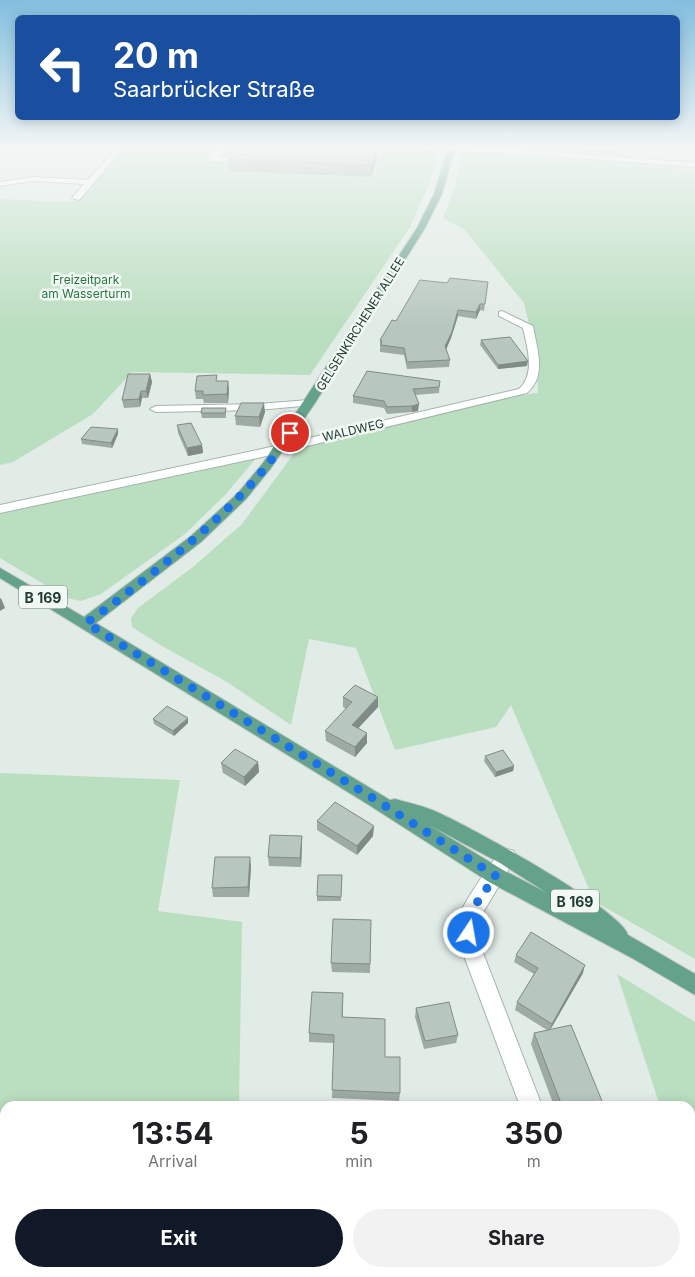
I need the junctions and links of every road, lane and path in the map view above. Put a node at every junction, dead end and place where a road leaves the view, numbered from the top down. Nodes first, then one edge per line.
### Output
1 (431, 208) edge
2 (502, 314) dead end
3 (309, 404) junction
4 (156, 409) dead end
5 (280, 449) junction
6 (0, 510) edge
7 (0, 572) edge
8 (86, 623) junction
9 (376, 800) junction
10 (507, 857) junction
11 (496, 876) junction
12 (639, 951) junction
13 (695, 986) edge
14 (529, 1101) edge

1 - 3 main road, GELSENKIRCHENER ALLEE
2 - 5 street, WALDWEG
3 - 4 street
3 - 5 main road, GELSENKIRCHENER ALLEE
5 - 6 street, WALDWEG
5 - 8 main road, GELSENKIRCHENER ALLEE
7 - 8 main road, B 169
8 - 9 main road, B 169
9 - 10 main road, B 169
9 - 11 main road, B 169
10 - 11 street
10 - 12 main road, B 169
11 - 12 main road, B 169
11 - 14 street
12 - 13 main road, B 169

